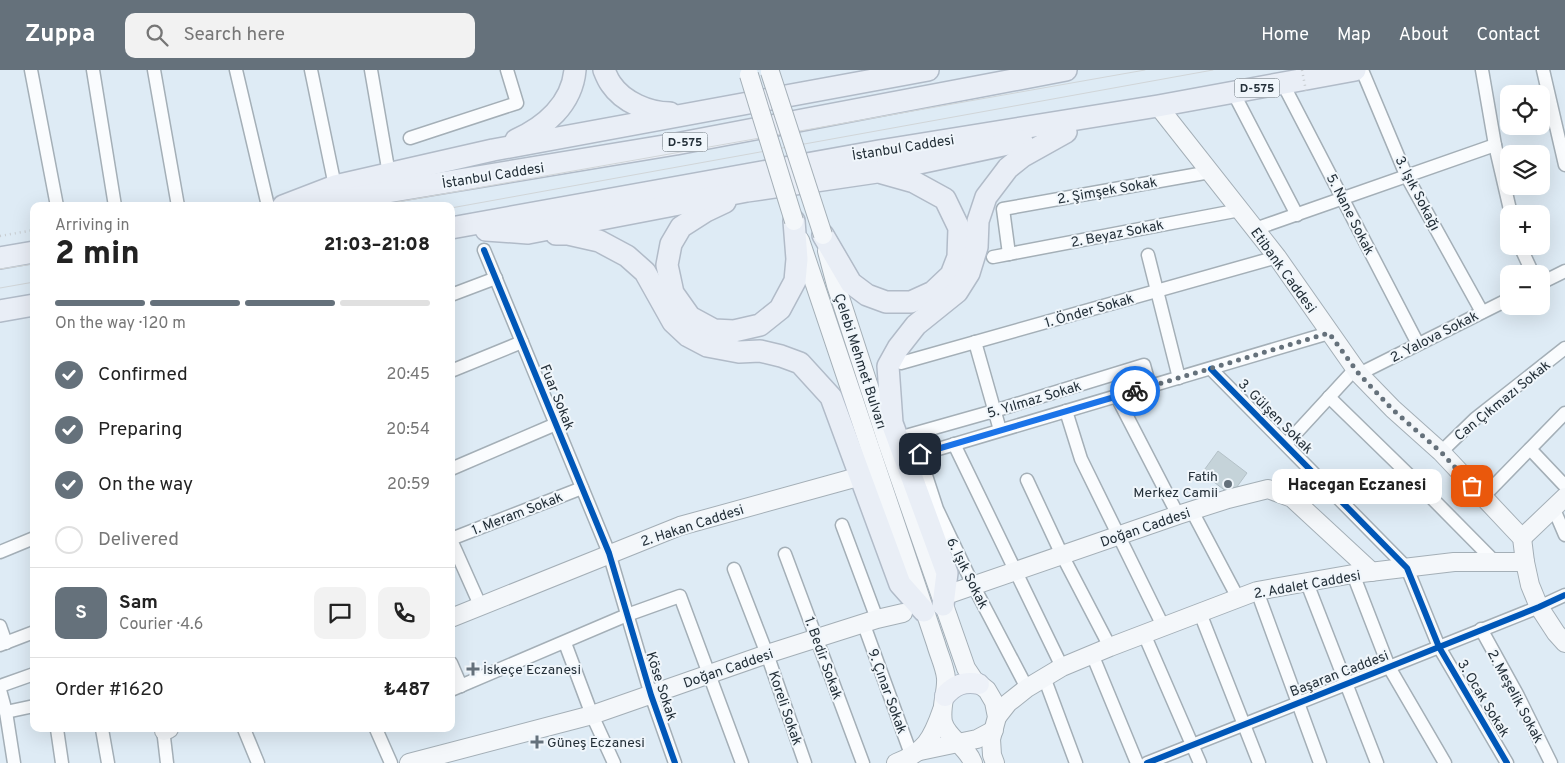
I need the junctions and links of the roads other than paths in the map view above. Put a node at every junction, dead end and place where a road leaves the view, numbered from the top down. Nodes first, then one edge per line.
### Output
1 (31, 70) edge
2 (93, 70) edge
3 (154, 70) edge
4 (236, 70) edge
5 (311, 70) edge
6 (371, 70) edge
7 (507, 70) edge
8 (575, 70) edge
9 (604, 70) edge
10 (862, 70) edge
11 (928, 70) edge
12 (1066, 70) edge
13 (1356, 70) edge
14 (1362, 70) edge
15 (1482, 70) edge
16 (1543, 70) edge
17 (759, 71) edge
18 (1283, 84) junction
19 (816, 90) junction
20 (1233, 92) junction
21 (1158, 106) junction
22 (1137, 110) junction
23 (692, 113) junction
24 (1066, 132) junction
25 (410, 138) dead end
26 (1495, 145) junction
27 (493, 150) junction
28 (1565, 165) edge
29 (877, 172) junction
30 (1210, 172) junction
31 (389, 174) junction
32 (1406, 176) junction
33 (335, 186) junction
34 (747, 191) junction
35 (1344, 199) junction
36 (56, 202) edge
37 (114, 202) edge
38 (177, 202) edge
39 (267, 202) edge
40 (293, 202) edge
41 (327, 202) edge
42 (1509, 205) edge
43 (1240, 210) junction
44 (1296, 215) junction
45 (794, 221) junction
46 (455, 227) edge
47 (455, 227) edge
48 (1255, 229) junction
49 (528, 233) junction
50 (823, 235) junction
51 (484, 250) dead end
52 (30, 253) edge
53 (1009, 254) junction
54 (1148, 255) dead end
55 (993, 257) dead end
56 (1277, 257) junction
57 (0, 258) edge
58 (1565, 271) edge
59 (496, 278) junction
60 (1550, 278) edge
61 (1157, 290) junction
62 (455, 293) edge
63 (1500, 303) edge
64 (30, 306) edge
65 (0, 311) edge
66 (1482, 312) junction
67 (1329, 333) junction
68 (522, 342) junction
69 (974, 342) junction
70 (1418, 344) junction
71 (1565, 348) edge
72 (901, 363) dead end
73 (455, 369) edge
74 (1211, 369) junction
75 (1357, 372) junction
76 (1178, 378) junction
77 (1150, 387) junction
78 (1117, 397) junction
79 (1329, 398) junction
80 (994, 411) junction
81 (1066, 411) junction
82 (1565, 413) edge
83 (556, 424) junction
84 (1000, 430) junction
85 (902, 437) dead end
86 (954, 444) junction
87 (1286, 444) junction
88 (1530, 449) junction
89 (1441, 452) junction
90 (455, 467) edge
91 (854, 478) dead end
92 (1027, 480) dead end
93 (1565, 486) edge
94 (582, 488) junction
95 (1483, 497) junction
96 (1559, 502) edge
97 (1185, 513) junction
98 (842, 525) dead end
99 (1565, 534) edge
100 (1120, 536) junction
101 (455, 538) edge
102 (1522, 538) junction
103 (30, 540) edge
104 (455, 549) edge
105 (0, 552) edge
106 (609, 554) junction
107 (784, 554) dead end
108 (1062, 555) junction
109 (1524, 562) junction
110 (1496, 563) junction
111 (1407, 568) junction
112 (734, 569) dead end
113 (1015, 571) junction
114 (1372, 572) junction
115 (1353, 574) junction
116 (1307, 582) junction
117 (973, 586) junction
118 (1257, 591) junction
119 (1565, 595) edge
120 (1238, 598) junction
121 (940, 603) junction
122 (480, 605) junction
123 (1540, 607) junction
124 (903, 613) dead end
125 (1200, 613) junction
126 (627, 615) junction
127 (455, 616) edge
128 (871, 622) junction
129 (0, 626) edge
130 (1163, 626) junction
131 (1481, 630) junction
132 (30, 634) edge
133 (1144, 634) junction
134 (817, 639) junction
135 (565, 643) junction
136 (3, 644) edge
137 (1565, 644) edge
138 (1110, 647) junction
139 (1439, 647) junction
140 (767, 654) junction
141 (1092, 654) junction
142 (1062, 667) junction
143 (1389, 667) junction
144 (709, 674) junction
145 (30, 675) edge
146 (1044, 677) junction
147 (1345, 684) junction
148 (0, 686) edge
149 (983, 687) junction
150 (456, 688) edge
151 (0, 690) edge
152 (1024, 690) junction
153 (651, 695) junction
154 (1298, 702) junction
155 (944, 703) junction
156 (30, 707) edge
157 (6, 712) junction
158 (592, 715) junction
159 (995, 723) junction
160 (1244, 724) junction
161 (57, 732) edge
162 (103, 732) edge
163 (165, 732) edge
164 (245, 732) edge
165 (377, 732) edge
166 (960, 743) junction
167 (1192, 745) junction
168 (916, 754) junction
169 (14, 763) edge
170 (62, 763) edge
171 (108, 763) edge
172 (167, 763) edge
173 (258, 763) edge
174 (391, 763) edge
175 (409, 763) edge
176 (614, 763) edge
177 (675, 763) edge
178 (742, 763) edge
179 (805, 763) edge
180 (863, 763) edge
181 (896, 763) edge
182 (973, 763) edge
183 (995, 763) edge
184 (1076, 763) edge
185 (1137, 763) edge
186 (1147, 763) edge
187 (1200, 763) edge
188 (1259, 763) edge
189 (1320, 763) edge
190 (1377, 763) edge
191 (1445, 763) edge
192 (1507, 763) edge
193 (1550, 763) edge

1 - 36 street
2 - 37 street
3 - 38 street
4 - 39 street
5 - 33 street
6 - 31 street
7 - 25 street
8 - 27 highway
9 - 23 highway
10 - 19 highway
11 - 19 highway
12 - 41 highway, İstanbul Caddesi / D-575
13 - 18 highway, İstanbul Caddesi / D-575
14 - 32 street, 3. Işık Sokağı
15 - 26 street
16 - 28 street
17 - 45 main road, Çelebi Mehmet Bulvarı, bridge
17 - 50 main road, Çelebi Mehmet Bulvarı, bridge
18 - 20 highway, İstanbul Caddesi / D-575
18 - 35 street, 5. Nane Sokak
19 - 23 highway
20 - 21 highway, İstanbul Caddesi / D-575
20 - 44 street
21 - 22 highway, İstanbul Caddesi
21 - 30 main road, Etibank Caddesi
22 - 24 highway
22 - 46 highway, İstanbul Caddesi
23 - 27 highway
24 - 29 highway
24 - 121 highway
26 - 32 street
26 - 42 street
27 - 31 highway
29 - 34 highway
29 - 50 highway
30 - 43 main road, Etibank Caddesi
30 - 53 street, 2. Şimşek Sokak
31 - 33 highway
32 - 35 street
32 - 66 street, 3. Işık Sokağı
33 - 40 highway
34 - 45 highway
34 - 49 highway
35 - 44 street
35 - 70 street, 5. Nane Sokak
43 - 48 main road, Etibank Caddesi
43 - 53 street, 2. Beyaz Sokak
44 - 48 street
45 - 121 main road, Çelebi Mehmet Bulvarı
47 - 49 highway
48 - 56 main road, Etibank Caddesi
49 - 121 highway
50 - 121 main road, Çelebi Mehmet Bulvarı
51 - 59 street, Fuar Sokak
52 - 57 highway
53 - 55 street, 2. Beyaz Sokak
54 - 61 street
56 - 61 street, 1. Önder Sokak
56 - 67 main road, Etibank Caddesi
58 - 60 street
59 - 62 street
59 - 68 street, Fuar Sokak
61 - 69 street, 1. Önder Sokak
61 - 76 street
63 - 66 street, 2. Yalova Sokak
64 - 65 highway
66 - 70 street, 2. Yalova Sokak
67 - 74 street
67 - 75 main road, Etibank Caddesi
68 - 73 street
68 - 83 street, Fuar Sokak
69 - 72 street, 1. Önder Sokak
69 - 80 street
70 - 75 street, 2. Yalova Sokak
71 - 89 street, Can Çıkmazı Sokak
74 - 76 street
74 - 87 street, 3. Gülşen Sokak
75 - 79 street
75 - 89 main road, Etibank Caddesi
76 - 77 street
77 - 78 street
77 - 80 street, 5. Yılmaz Sokak
78 - 81 street
78 - 97 street
79 - 87 street
79 - 110 street
80 - 84 street
80 - 85 street, 5. Yılmaz Sokak
81 - 84 street
81 - 100 street
82 - 88 street
83 - 90 street
83 - 94 street, Fuar Sokak
84 - 86 street
86 - 113 street
86 - 117 street, 6. Işık Sokak
87 - 111 street, 3. Gülşen Sokak
88 - 93 street
88 - 95 street
89 - 95 main road, Etibank Caddesi
91 - 106 main road, 2. Hakan Caddesi
92 - 108 street
94 - 101 street, 1. Meram Sokak
94 - 106 street, Fuar Sokak
95 - 102 main road, Etibank Caddesi
96 - 99 street
96 - 102 main road
97 - 100 main road, Doğan Caddesi
97 - 114 main road, Doğan Caddesi
97 - 120 street
98 - 128 street, 9. Çınar Sokak
100 - 108 main road, Doğan Caddesi
100 - 130 street
102 - 109 main road
103 - 105 street
104 - 122 street
106 - 122 main road, 2. Hakan Caddesi
106 - 126 street, Köse Sokak
107 - 134 street, 1. Bedir Sokak
108 - 113 main road, Doğan Caddesi
108 - 138 street
109 - 110 main road, 2. Adalet Caddesi
109 - 123 main road
110 - 111 main road, 2. Adalet Caddesi
111 - 114 main road, 2. Adalet Caddesi
111 - 139 street, 3. Ocak Sokak
112 - 140 street, Koreli Sokak
113 - 117 main road, Doğan Caddesi
113 - 142 street
114 - 115 main road, 2. Adalet Caddesi
115 - 116 main road, 2. Adalet Caddesi
115 - 143 street
116 - 118 main road, 2. Adalet Caddesi
116 - 147 street
117 - 121 main road, Doğan Caddesi
117 - 152 street, 6. Işık Sokak
118 - 120 main road, 2. Adalet Caddesi
118 - 154 street
119 - 123 street, Başaran Caddesi
120 - 125 main road, 2. Adalet Caddesi
121 - 149 main road, Çelebi Mehmet Bulvarı
121 - 155 main road, Çelebi Mehmet Bulvarı
122 - 127 main road, 2. Hakan Caddesi
123 - 131 street, Başaran Caddesi
123 - 137 main road
124 - 128 main road, Doğan Caddesi
125 - 130 main road, 2. Adalet Caddesi
125 - 160 street
126 - 135 street
126 - 144 street
126 - 153 street, Köse Sokak
128 - 134 main road, Doğan Caddesi
128 - 168 street, 9. Çınar Sokak
129 - 136 street
130 - 133 main road, 2. Adalet Caddesi
131 - 139 street, Başaran Caddesi
131 - 193 street, 2. Meşelik Sokak
132 - 136 street
133 - 138 main road, 2. Adalet Caddesi
133 - 167 street
134 - 140 main road, Doğan Caddesi
134 - 180 street, 1. Bedir Sokak
135 - 150 street
135 - 158 street
138 - 141 main road, 2. Adalet Caddesi
139 - 143 street, Başaran Caddesi
139 - 192 street, 3. Ocak Sokak
140 - 144 main road, Doğan Caddesi
140 - 179 street, Koreli Sokak
141 - 142 main road, 2. Adalet Caddesi
141 - 185 street
142 - 146 main road, 2. Adalet Caddesi
143 - 147 street, Başaran Caddesi
143 - 191 street
144 - 153 main road, Doğan Caddesi
144 - 178 street
145 - 148 street
146 - 152 main road, 2. Adalet Caddesi
146 - 184 street
147 - 154 street, Başaran Caddesi
147 - 190 street
149 - 152 main road
149 - 155 main road
149 - 159 main road, Çelebi Mehmet Bulvarı
151 - 157 street
152 - 159 main road, 2. Adalet Caddesi
153 - 158 main road, Doğan Caddesi
153 - 177 street, Köse Sokak
154 - 160 street, Başaran Caddesi
154 - 189 street
155 - 166 main road, Çelebi Mehmet Bulvarı
155 - 168 main road
156 - 157 street
157 - 169 street
158 - 175 main road, Doğan Caddesi
158 - 176 street
159 - 166 main road
159 - 183 main road, Çelebi Mehmet Bulvarı
160 - 167 street, Başaran Caddesi
160 - 188 street
161 - 170 street
162 - 171 street
163 - 172 street
164 - 173 street
165 - 174 street
166 - 168 main road
166 - 182 main road, Çelebi Mehmet Bulvarı
167 - 186 street, Başaran Caddesi
167 - 187 street
168 - 181 main road

